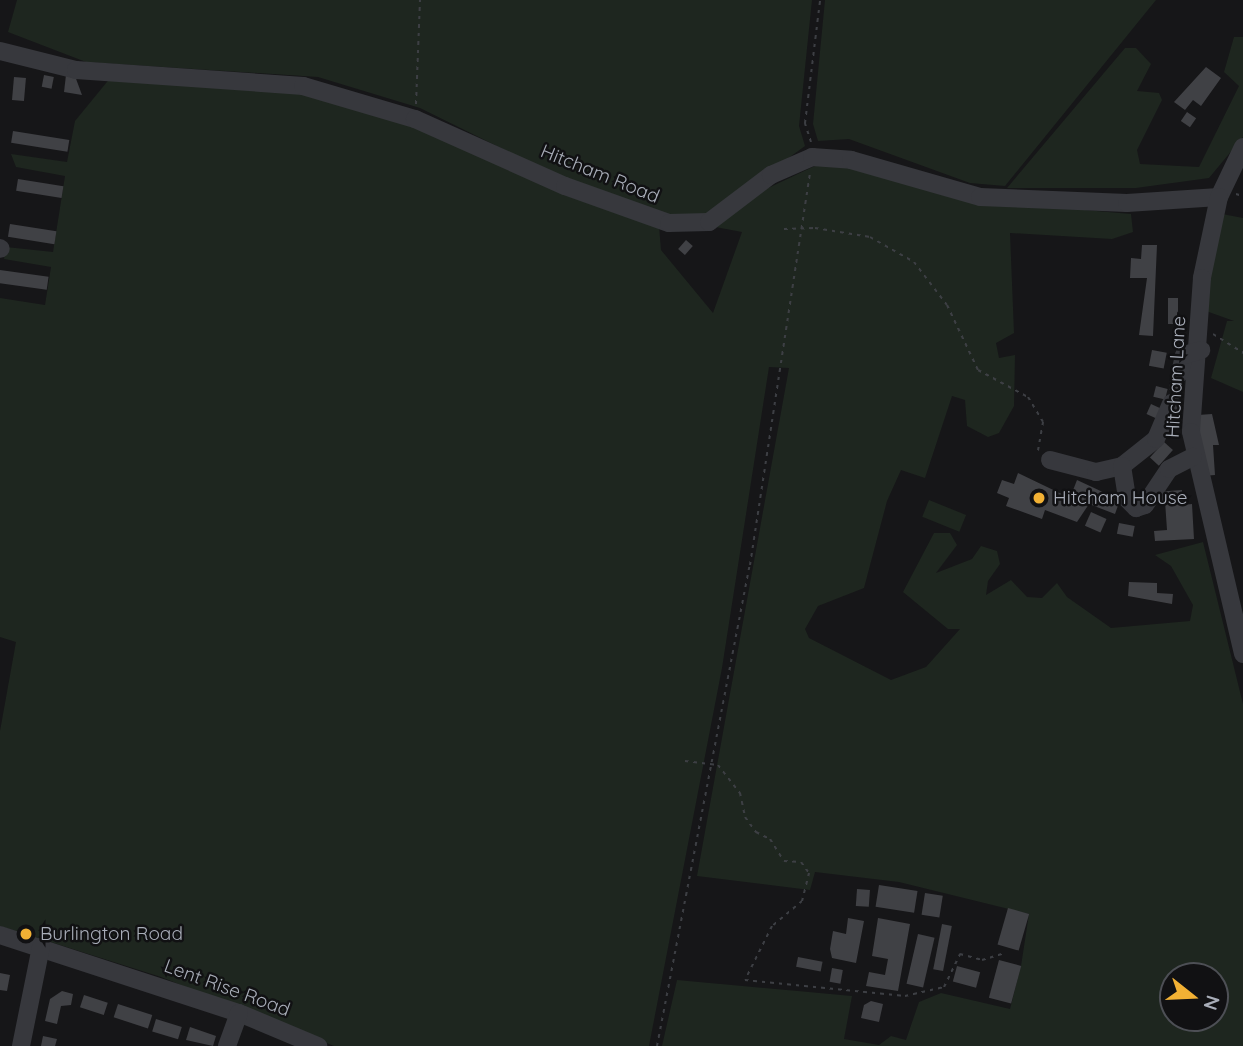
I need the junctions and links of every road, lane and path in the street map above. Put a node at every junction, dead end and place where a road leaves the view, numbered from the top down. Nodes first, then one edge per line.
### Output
1 (420, 0) edge
2 (820, 0) edge
3 (0, 52) edge
4 (415, 119) junction
5 (1243, 147) edge
6 (812, 158) junction
7 (1219, 197) junction
8 (784, 229) dead end
9 (1200, 327) junction
10 (1200, 350) junction
11 (1243, 352) edge
12 (1180, 373) dead end
13 (1171, 403) dead end
14 (1193, 457) junction
15 (1050, 460) joint
16 (1122, 466) junction
17 (1243, 654) edge
18 (685, 761) dead end
19 (713, 764) junction
20 (0, 935) edge
21 (41, 947) junction
22 (1005, 953) dead end
23 (239, 1013) junction
24 (21, 1046) edge
25 (227, 1046) edge
26 (318, 1046) edge
27 (657, 1046) edge

1 - 4 path
2 - 6 path
3 - 4 street, Hitcham Road
4 - 6 street, Hitcham Road
5 - 7 street, Hitcham Lane
6 - 7 street, Hitcham Road
6 - 19 path
7 - 9 street, Hitcham Lane
8 - 15 path, bridge
9 - 10 street, Hitcham Lane
9 - 11 path
10 - 12 street
10 - 14 street, Hitcham Lane
13 - 16 street
14 - 16 street
14 - 17 street, Hitcham Lane
15 - 16 street
18 - 19 path
19 - 22 path
19 - 27 path
20 - 21 street, Lent Rise Road
21 - 23 street, Lent Rise Road
21 - 24 street
23 - 25 street
23 - 26 street, Lent Rise Road

